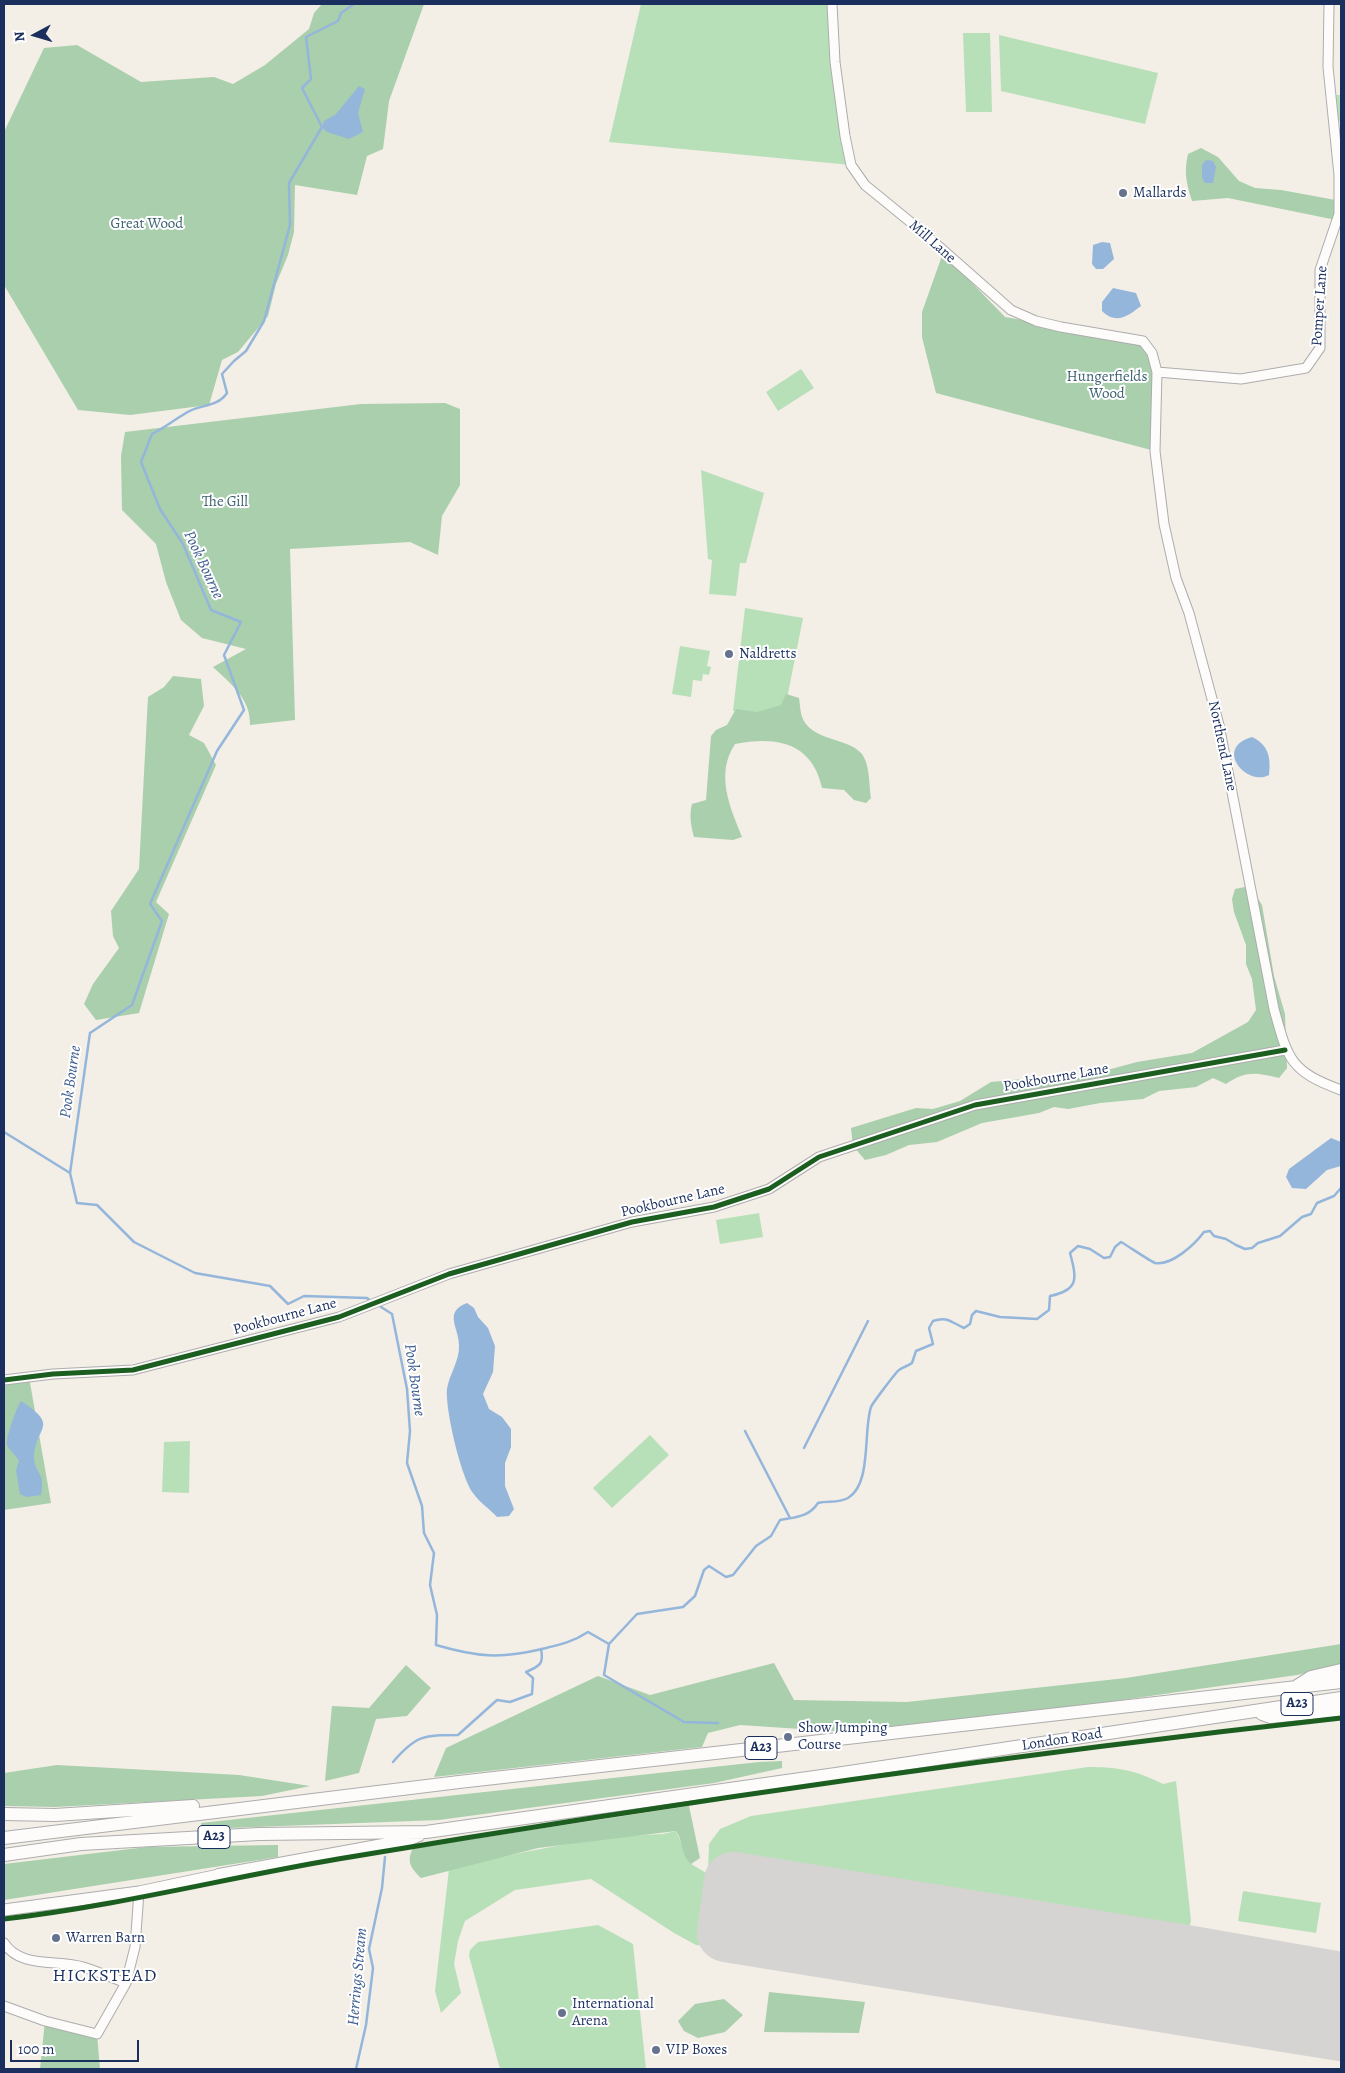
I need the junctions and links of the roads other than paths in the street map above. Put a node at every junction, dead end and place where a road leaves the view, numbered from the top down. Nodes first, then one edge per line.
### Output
1 (832, 4) edge
2 (1328, 4) edge
3 (1157, 372) junction
4 (1285, 1050) junction
5 (1341, 1090) edge
6 (4, 1380) edge
7 (1341, 1670) edge
8 (1341, 1682) edge
9 (1293, 1689) junction
10 (1341, 1698) edge
11 (1341, 1710) edge
12 (1252, 1711) junction
13 (230, 1810) junction
14 (4, 1814) edge
15 (426, 1832) junction
16 (4, 1838) edge
17 (4, 1855) edge
18 (219, 1875) joint
19 (139, 1892) junction
20 (4, 1910) edge
21 (4, 1943) edge
22 (126, 1983) junction
23 (4, 2006) edge

1 - 3 street, Mill Lane
2 - 3 street, Pomper Lane
3 - 4 street, Northend Lane
4 - 5 street, Northend Lane
4 - 6 street, Pookbourne Lane
7 - 9 highway
8 - 9 highway, A23
9 - 13 highway, A23
10 - 12 highway, A23
11 - 12 highway
12 - 15 highway, London Road / A23
13 - 14 highway
13 - 16 highway, A23
15 - 17 highway, A23
15 - 18 highway
18 - 19 main road
19 - 20 main road
19 - 22 street
21 - 22 street
22 - 23 street

